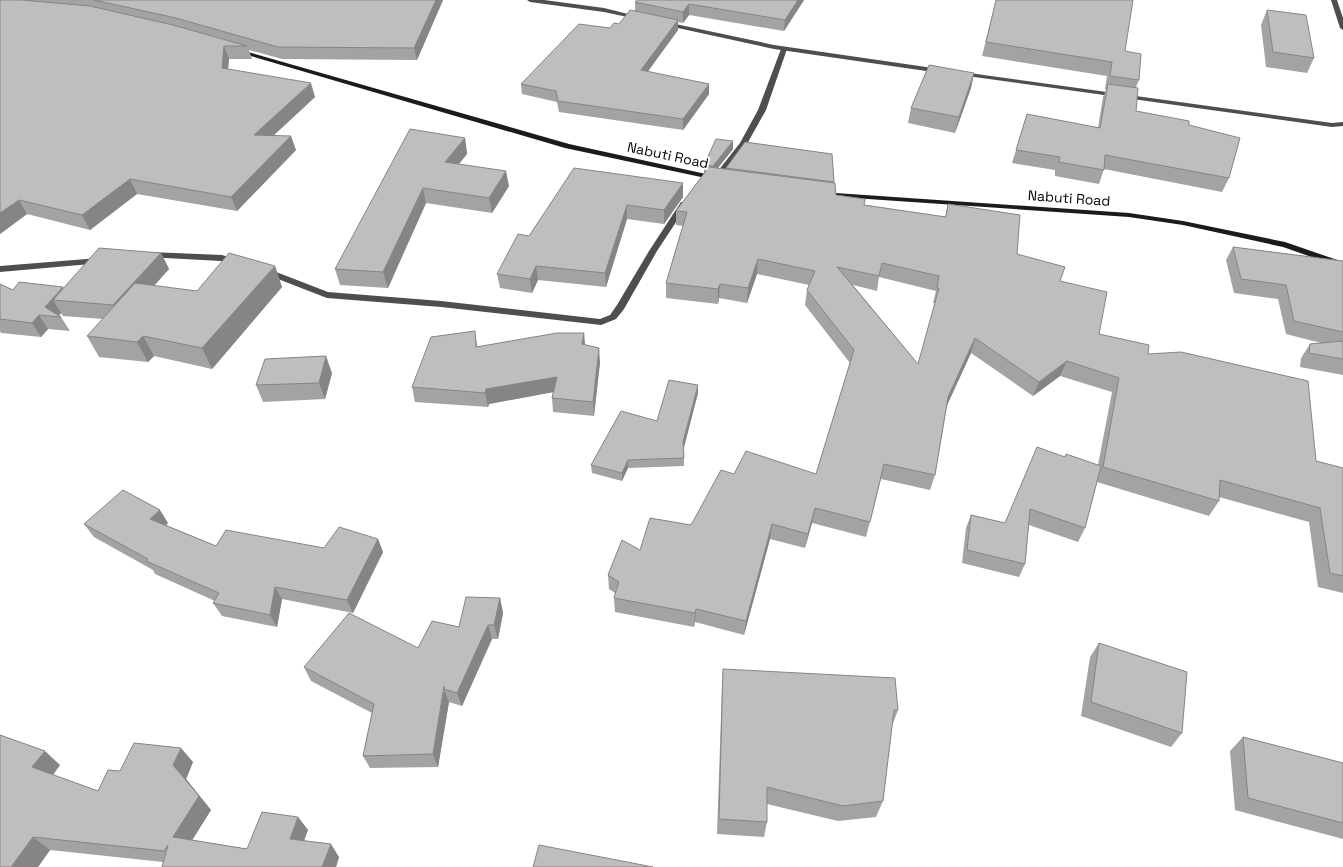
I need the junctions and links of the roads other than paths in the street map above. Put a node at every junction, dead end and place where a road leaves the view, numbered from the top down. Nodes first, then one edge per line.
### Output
1 (530, 0) edge
2 (1334, 0) edge
3 (642, 18) edge
4 (661, 22) edge
5 (1343, 28) edge
6 (227, 48) edge
7 (784, 49) junction
8 (1343, 124) edge
9 (705, 177) junction
10 (717, 178) junction
11 (727, 180) edge
12 (699, 184) edge
13 (693, 192) edge
14 (812, 192) edge
15 (140, 256) edge
16 (107, 260) edge
17 (1343, 265) edge
18 (250, 267) edge
19 (0, 269) edge
20 (260, 270) edge

1 - 3 street
2 - 5 street
4 - 7 street
6 - 9 street, Nabuti Road
7 - 8 street
7 - 10 street
9 - 10 street, Nabuti Road
9 - 12 street
10 - 11 street, Nabuti Road
13 - 20 street
14 - 17 street, Nabuti Road
15 - 18 street
16 - 19 street

